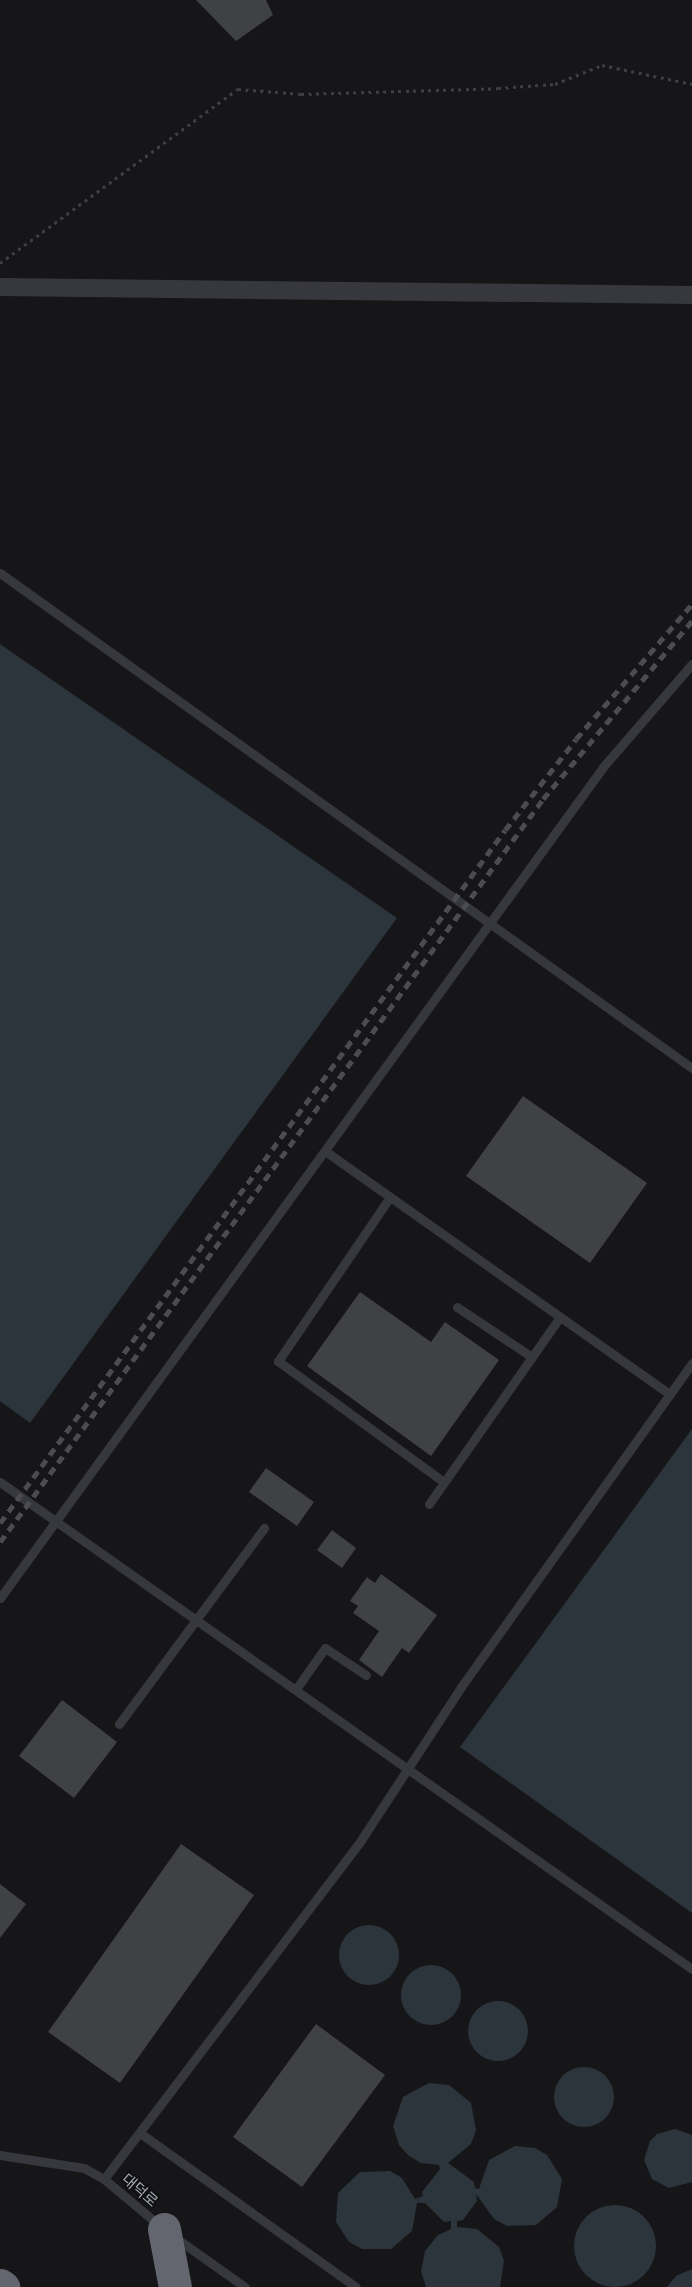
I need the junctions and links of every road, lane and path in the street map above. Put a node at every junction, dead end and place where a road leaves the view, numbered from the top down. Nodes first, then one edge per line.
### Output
1 (692, 84) edge
2 (0, 263) edge
3 (0, 287) edge
4 (692, 296) edge
5 (0, 573) edge
6 (692, 664) edge
7 (491, 923) junction
8 (692, 1068) edge
9 (325, 1151) junction
10 (390, 1197) junction
11 (457, 1307) dead end
12 (560, 1317) junction
13 (532, 1357) junction
14 (692, 1363) edge
15 (670, 1394) junction
16 (0, 1482) edge
17 (444, 1482) junction
18 (429, 1504) dead end
19 (56, 1521) junction
20 (264, 1528) dead end
21 (0, 1598) edge
22 (197, 1620) junction
23 (366, 1675) dead end
24 (296, 1689) junction
25 (120, 1724) dead end
26 (409, 1767) junction
27 (692, 1969) edge
28 (140, 2133) junction
29 (0, 2155) edge
30 (104, 2179) junction
31 (164, 2229) junction
32 (175, 2287) edge
33 (245, 2287) edge
34 (356, 2287) edge

1 - 2 path
3 - 4 street
5 - 7 lane
6 - 7 lane
7 - 8 lane
7 - 9 lane
9 - 10 lane
9 - 19 lane
10 - 12 lane
10 - 17 lane
11 - 13 lane
12 - 13 lane
12 - 15 lane
13 - 17 lane
14 - 15 lane
15 - 26 lane
16 - 19 lane
17 - 18 lane
19 - 21 lane
19 - 22 lane
20 - 22 lane
22 - 24 lane
22 - 25 lane
23 - 24 lane
24 - 26 lane
26 - 27 lane
26 - 28 lane
28 - 30 lane
28 - 34 lane
29 - 30 lane, 대덕로
30 - 31 lane, 대덕로
31 - 32 highway
31 - 33 lane, 대덕로

